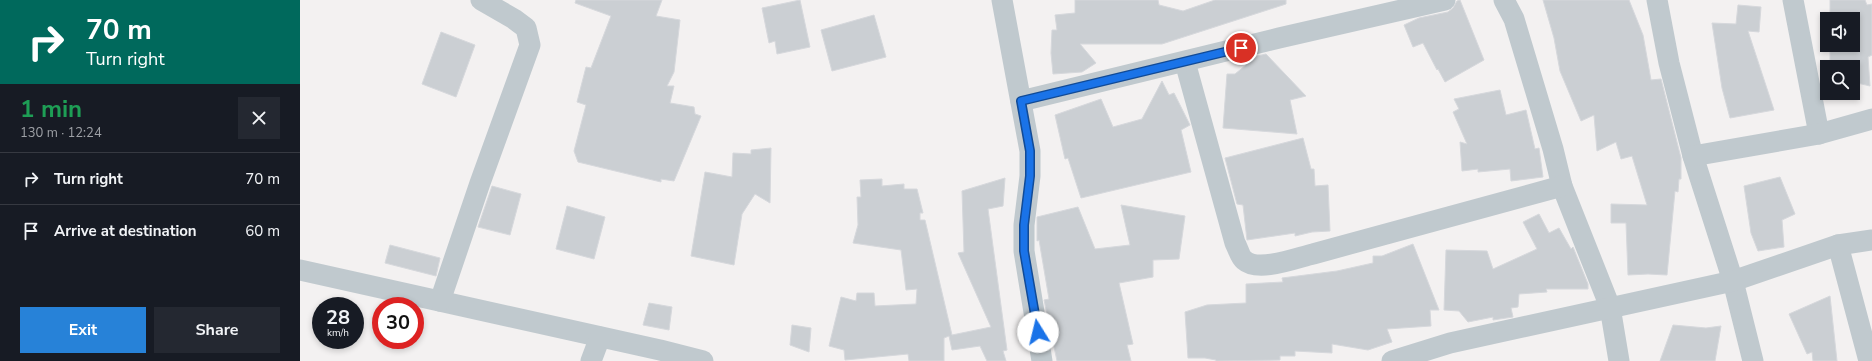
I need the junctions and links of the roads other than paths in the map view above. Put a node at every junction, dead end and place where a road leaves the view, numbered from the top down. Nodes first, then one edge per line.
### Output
1 (481, 0) edge
2 (1002, 0) edge
3 (1444, 0) edge
4 (1504, 0) edge
5 (1657, 0) edge
6 (1793, 0) edge
7 (1186, 62) junction
8 (1021, 101) junction
9 (1872, 119) edge
10 (1819, 134) junction
11 (1693, 156) junction
12 (1562, 186) junction
13 (1872, 240) edge
14 (1838, 245) junction
15 (300, 270) edge
16 (1733, 281) junction
17 (440, 301) junction
18 (1610, 307) junction
19 (600, 337) junction
20 (591, 361) edge
21 (703, 361) edge
22 (1042, 361) edge
23 (1392, 361) edge
24 (1619, 361) edge
25 (1753, 361) edge
26 (1869, 361) edge

1 - 17 street
2 - 8 street
3 - 7 street
4 - 12 street
5 - 11 street
6 - 10 street
7 - 8 street
7 - 12 street
8 - 22 street
9 - 10 street
10 - 11 street
11 - 16 street
12 - 18 street
13 - 14 street
14 - 16 street
14 - 26 street
15 - 17 street
16 - 18 street
16 - 25 street
17 - 19 street
18 - 23 street
18 - 24 street
19 - 20 street
19 - 21 street

